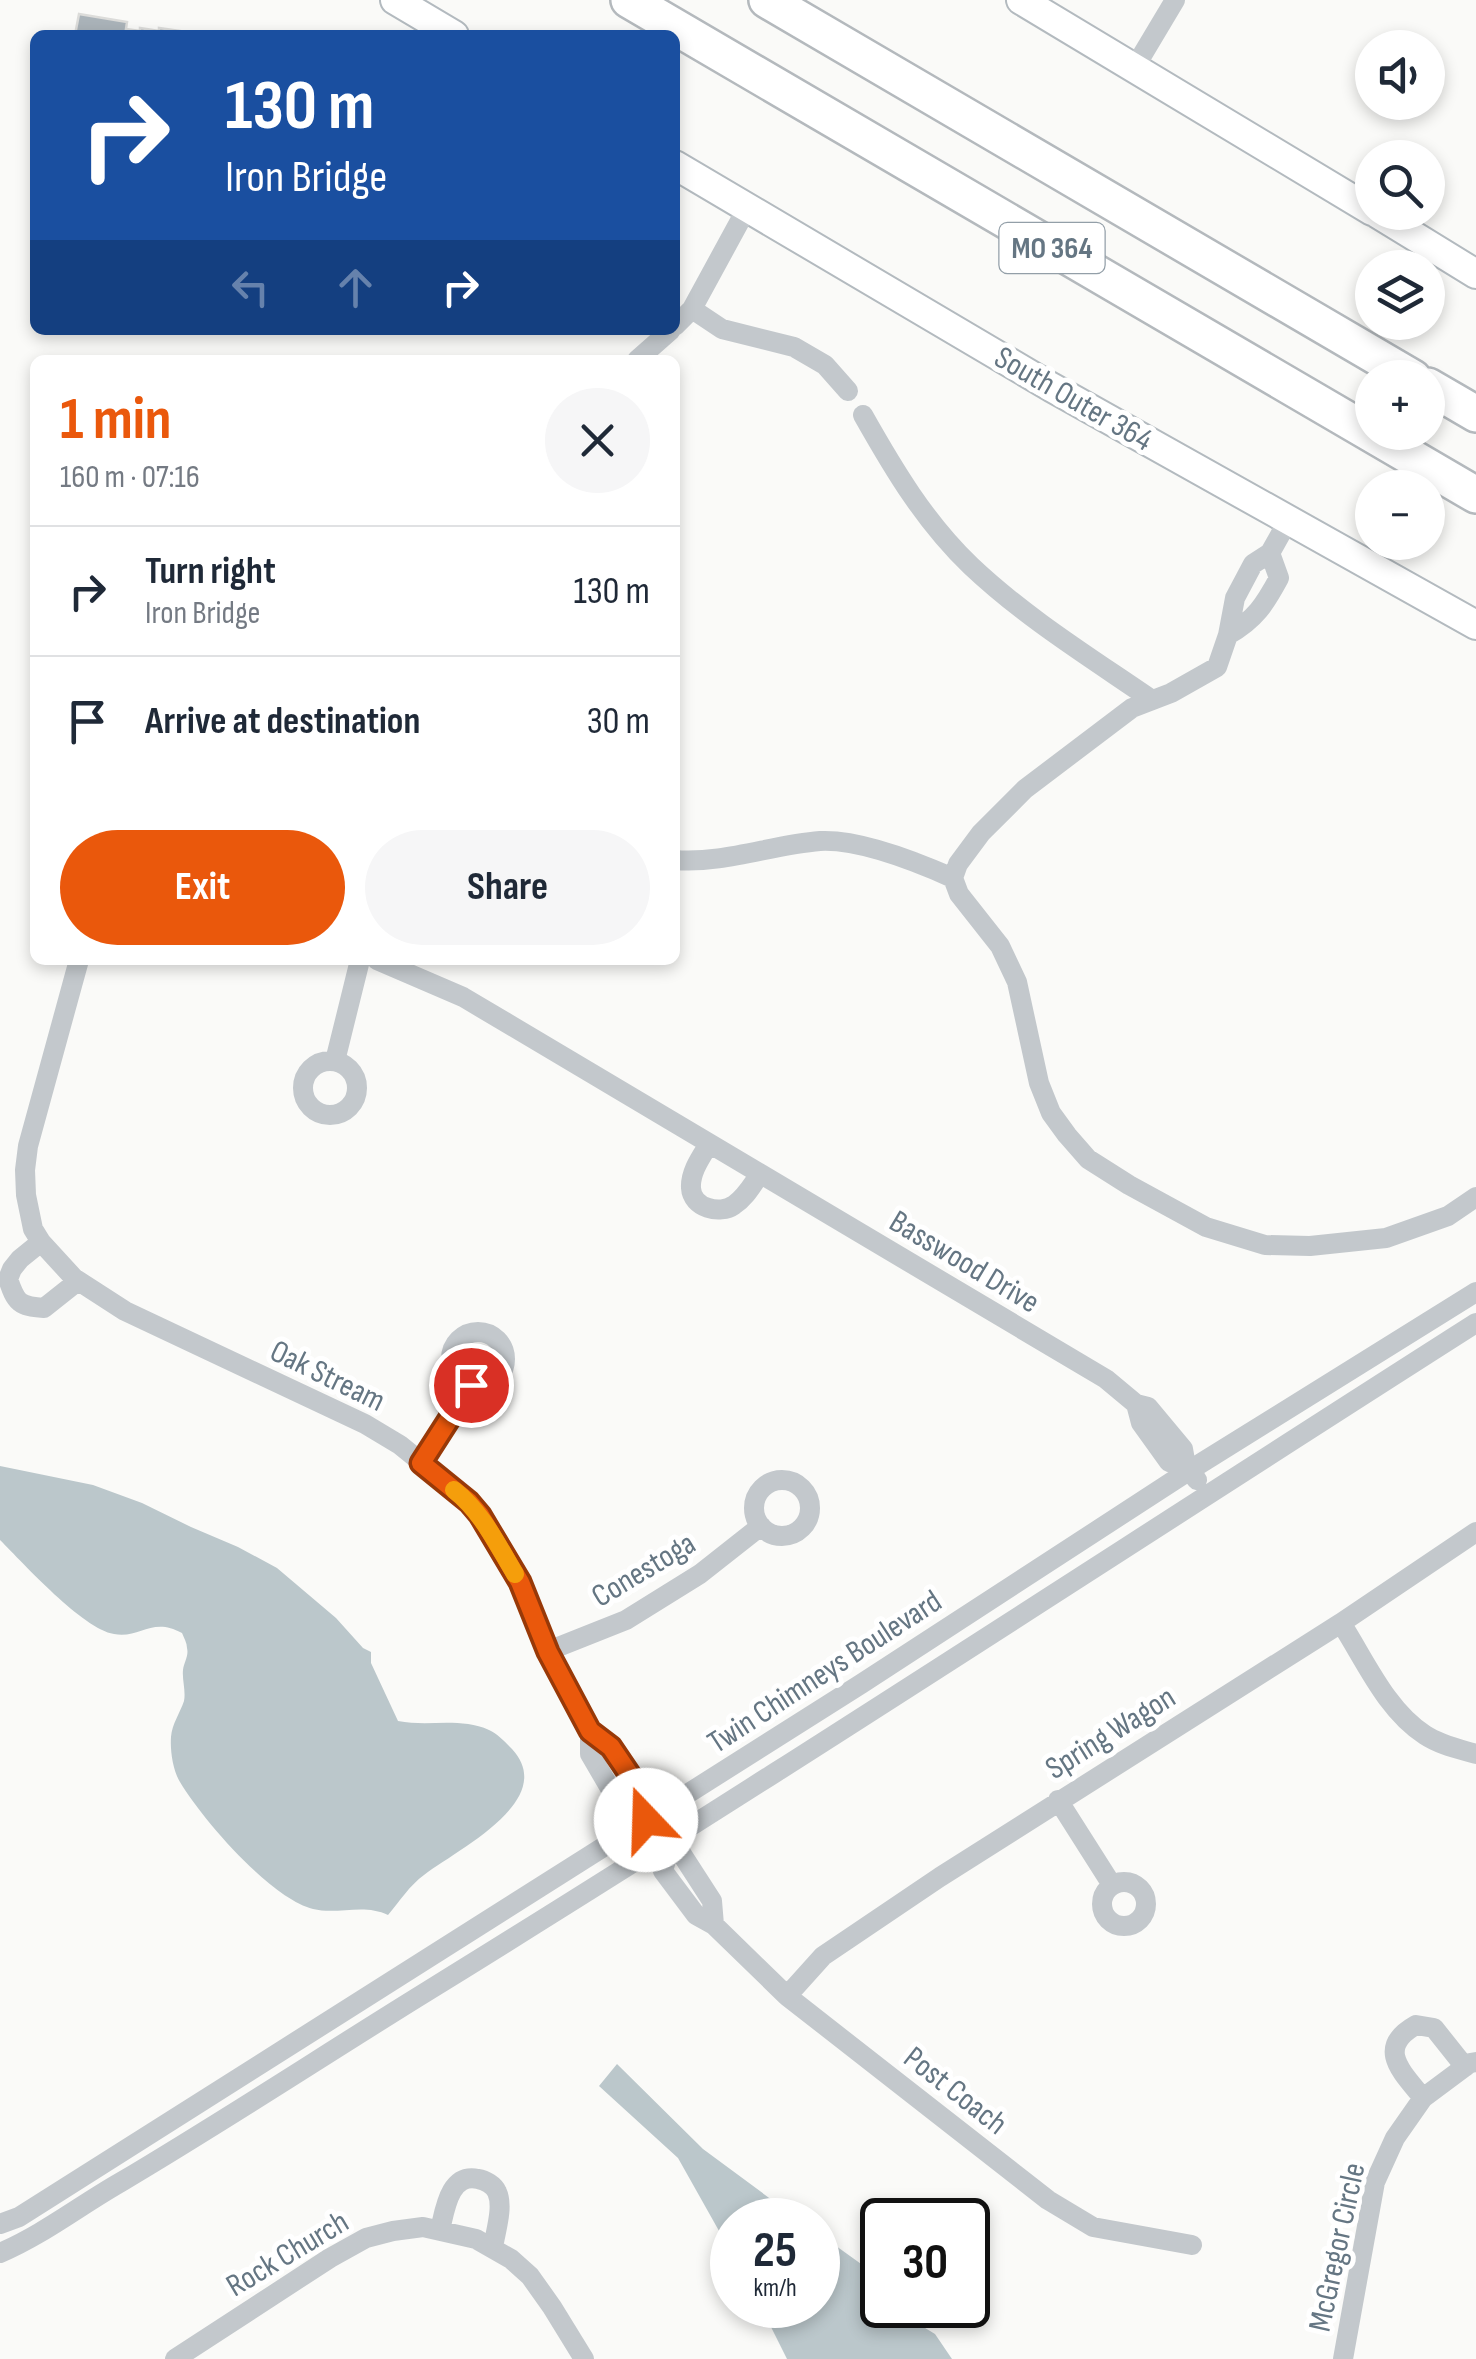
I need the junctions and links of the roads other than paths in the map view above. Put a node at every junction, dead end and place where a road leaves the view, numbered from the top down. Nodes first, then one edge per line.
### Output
1 (394, 0) edge
2 (629, 0) edge
3 (767, 0) edge
4 (1021, 0) edge
5 (1175, 0) edge
6 (445, 30) edge
7 (1135, 67) junction
8 (680, 168) edge
9 (1355, 200) edge
10 (747, 208) junction
11 (1404, 230) edge
12 (1476, 274) edge
13 (692, 309) junction
14 (680, 321) edge
15 (665, 335) edge
16 (643, 355) edge
17 (1382, 360) edge
18 (848, 391) dead end
19 (1445, 396) edge
20 (1476, 414) edge
21 (863, 415) dead end
22 (1476, 495) edge
23 (1288, 519) junction
24 (1270, 553) junction
25 (1476, 625) edge
26 (1228, 634) junction
27 (1152, 700) junction
28 (680, 860) edge
29 (952, 878) junction
30 (78, 965) edge
31 (359, 965) edge
32 (388, 965) edge
33 (335, 1061) dead end
34 (709, 1144) junction
35 (760, 1174) junction
36 (1476, 1197) edge
37 (40, 1242) junction
38 (78, 1282) junction
39 (1476, 1292) edge
40 (1476, 1323) edge
41 (471, 1385) dead end
42 (421, 1463) junction
43 (1188, 1468) junction
44 (1207, 1495) junction
45 (761, 1526) dead end
46 (1476, 1532) edge
47 (1341, 1622) junction
48 (548, 1652) junction
49 (1476, 1754) edge
50 (1058, 1800) junction
51 (643, 1814) junction
52 (665, 1849) junction
53 (1112, 1885) dead end
54 (787, 1996) junction
55 (1471, 2064) edge
56 (1422, 2098) junction
57 (0, 2224) edge
58 (440, 2230) junction
59 (1192, 2245) dead end
60 (493, 2248) junction
61 (0, 2253) edge
62 (175, 2359) edge
63 (584, 2359) edge
64 (1343, 2359) edge

1 - 6 street
2 - 22 highway, MO 364
3 - 17 highway, MO 364
4 - 7 street
5 - 7 street
7 - 9 street
8 - 10 street, South Outer 364
10 - 13 street
10 - 23 street, South Outer 364
11 - 12 street
13 - 14 street
13 - 18 street
15 - 16 street
19 - 20 highway
21 - 27 street
23 - 24 street
23 - 25 street, South Outer 364
24 - 26 street
24 - 26 street
26 - 27 street
27 - 29 street
28 - 29 street
29 - 36 street
30 - 37 street, Oak Stream
31 - 33 street
32 - 34 street, Basswood Drive
34 - 35 street, Basswood Drive
34 - 35 street
35 - 43 street, Basswood Drive
37 - 38 street, Oak Stream
37 - 38 street
38 - 42 street, Oak Stream
39 - 43 street, Twin Chimneys Boulevard
40 - 44 street, Twin Chimneys Boulevard
41 - 42 street
42 - 48 street, Oak Stream
43 - 44 street, Basswood Drive
43 - 51 street, Twin Chimneys Boulevard
44 - 52 street, Twin Chimneys Boulevard
45 - 48 street, Conestoga
46 - 47 street, Spring Wagon
47 - 49 street
47 - 50 street, Spring Wagon
48 - 51 street, Oak Stream
50 - 53 street
50 - 54 street, Spring Wagon
51 - 52 street, Oak Stream
51 - 57 street, Twin Chimneys Boulevard
52 - 54 street, Post Coach
52 - 61 street, Twin Chimneys Boulevard
54 - 59 street, Post Coach
55 - 56 street, McGregor Circle
55 - 56 street, McGregor Circle
56 - 64 street, McGregor Circle
58 - 60 street, Rock Church
58 - 60 street
58 - 62 street, Rock Church
60 - 63 street, Rock Church

